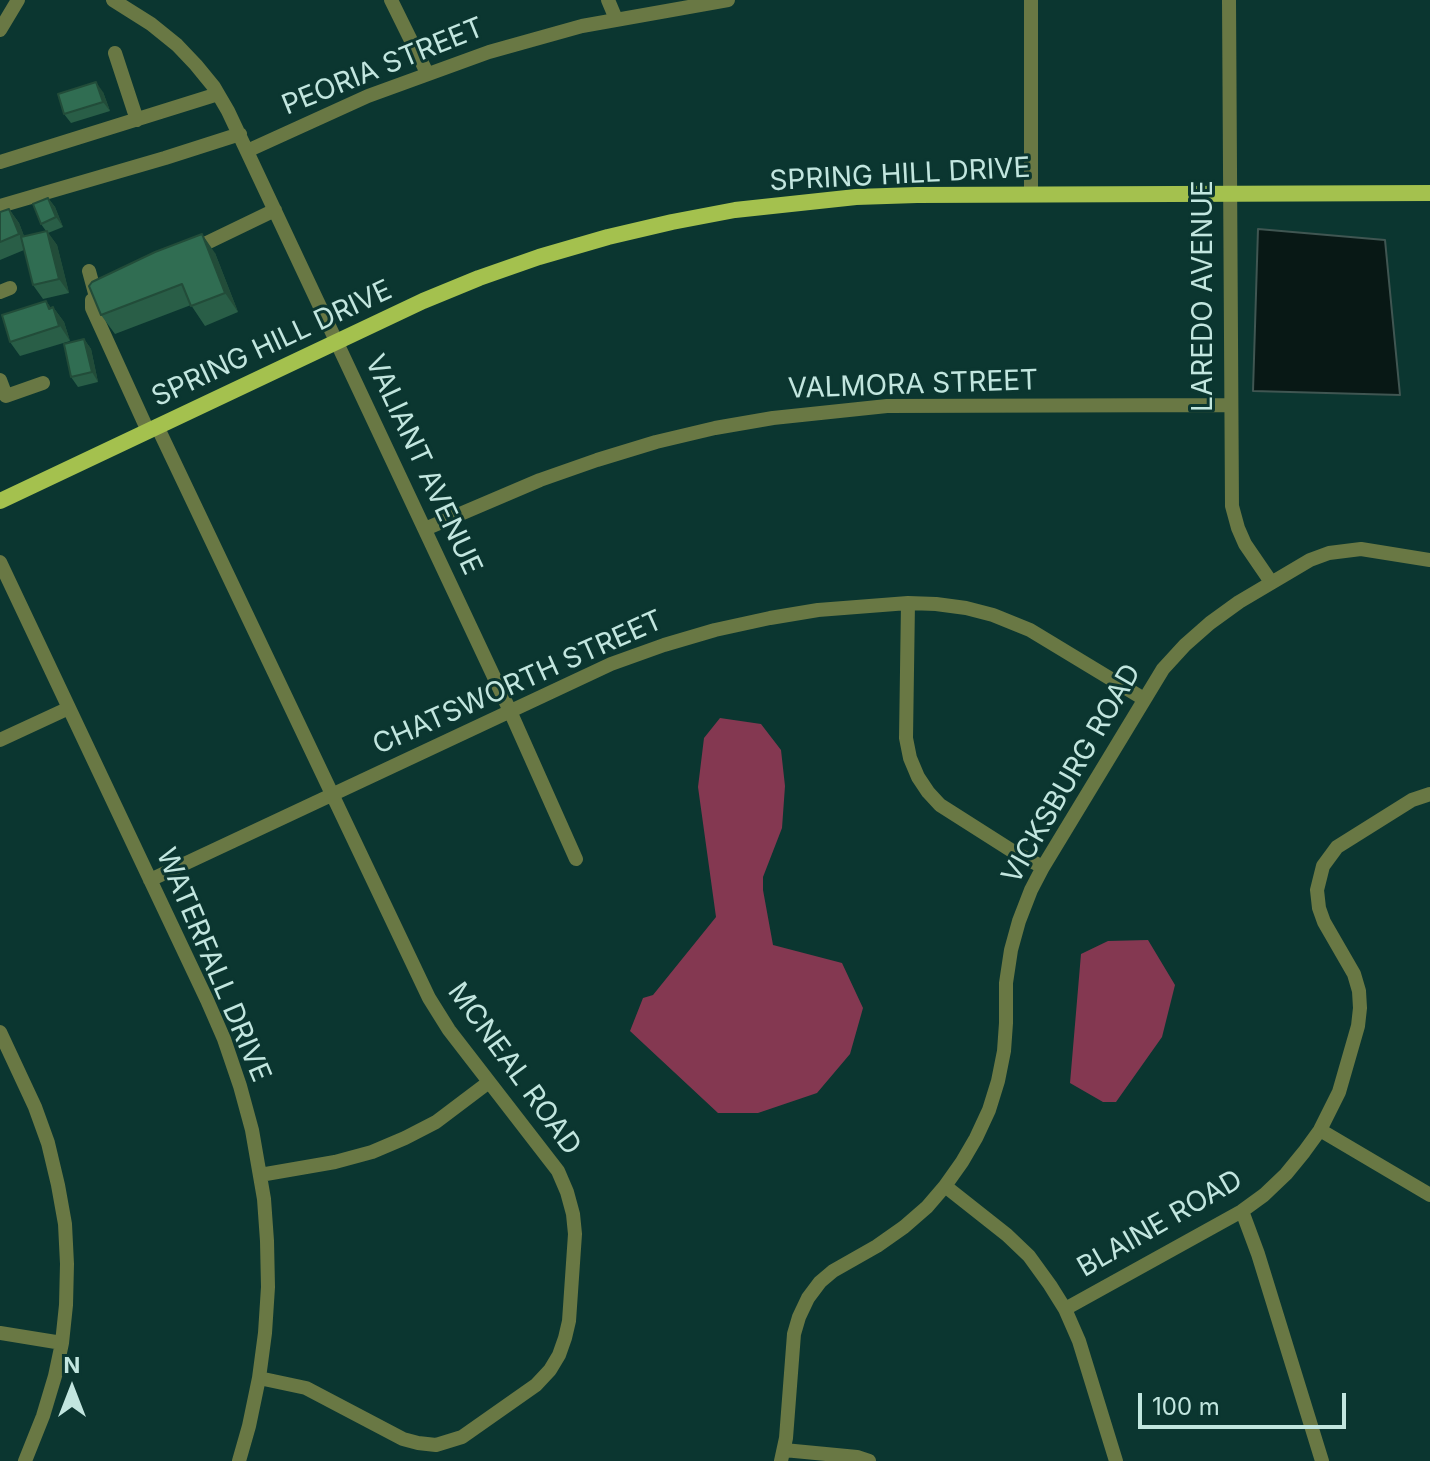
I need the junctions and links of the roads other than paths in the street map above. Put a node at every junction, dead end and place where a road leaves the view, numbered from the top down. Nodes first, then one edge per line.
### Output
1 (18, 0) edge
2 (113, 0) edge
3 (391, 0) edge
4 (608, 0) edge
5 (728, 0) edge
6 (1031, 0) edge
7 (1229, 0) edge
8 (616, 19) junction
9 (0, 30) edge
10 (115, 53) dead end
11 (427, 73) junction
12 (218, 94) junction
13 (137, 120) junction
14 (240, 134) junction
15 (247, 151) junction
16 (0, 162) edge
17 (1430, 193) edge
18 (1229, 194) junction
19 (1031, 195) junction
20 (0, 206) edge
21 (275, 210) junction
22 (175, 258) edge
23 (89, 271) dead end
24 (126, 281) edge
25 (96, 297) junction
26 (337, 342) junction
27 (0, 380) edge
28 (43, 383) dead end
29 (1230, 405) junction
30 (152, 428) junction
31 (0, 501) edge
32 (425, 529) junction
33 (1430, 560) edge
34 (0, 562) edge
35 (1271, 582) junction
36 (908, 603) junction
37 (1144, 699) junction
38 (69, 708) junction
39 (510, 711) junction
40 (0, 740) edge
41 (332, 794) junction
42 (1430, 794) edge
43 (576, 859) dead end
44 (1043, 867) junction
45 (150, 880) junction
46 (0, 1032) edge
47 (489, 1082) junction
48 (1320, 1130) junction
49 (260, 1175) junction
50 (945, 1186) junction
51 (1430, 1195) edge
52 (1242, 1211) junction
53 (1065, 1309) junction
54 (0, 1333) edge
55 (62, 1343) junction
56 (259, 1378) junction
57 (782, 1456) edge
58 (25, 1461) edge
59 (239, 1461) edge
60 (869, 1461) edge
61 (1116, 1461) edge
62 (1322, 1461) edge

1 - 9 street
2 - 12 street, VALIANT AVENUE
3 - 11 street
4 - 8 street
5 - 8 street, PEORIA STREET
6 - 19 street
7 - 18 street, LAREDO AVENUE
8 - 11 street, PEORIA STREET
10 - 13 street
11 - 15 street, PEORIA STREET
12 - 13 street
12 - 14 street, VALIANT AVENUE
13 - 16 street
14 - 15 street, VALIANT AVENUE
14 - 20 street
15 - 21 street, VALIANT AVENUE
17 - 18 main road, SPRING HILL DRIVE
18 - 19 main road, SPRING HILL DRIVE
18 - 29 street, LAREDO AVENUE
19 - 26 main road, SPRING HILL DRIVE
21 - 22 street
21 - 26 street, VALIANT AVENUE
23 - 25 street, MCNEAL ROAD
24 - 25 street
25 - 30 street, MCNEAL ROAD
26 - 30 main road, SPRING HILL DRIVE
26 - 32 street, VALIANT AVENUE
27 - 28 street
29 - 32 street, VALMORA STREET
29 - 35 street, LAREDO AVENUE
30 - 31 main road, SPRING HILL DRIVE
30 - 41 street, MCNEAL ROAD
32 - 39 street, VALIANT AVENUE
33 - 35 street, VICKSBURG ROAD
34 - 38 street, WATERFALL DRIVE
35 - 37 street, VICKSBURG ROAD
36 - 37 street, CHATSWORTH STREET
36 - 39 street, CHATSWORTH STREET
36 - 44 street
37 - 44 street, VICKSBURG ROAD
38 - 40 street
38 - 45 street, WATERFALL DRIVE
39 - 41 street, CHATSWORTH STREET
39 - 43 street, VALIANT AVENUE
41 - 45 street, CHATSWORTH STREET
41 - 47 street, MCNEAL ROAD
42 - 48 street, BLAINE ROAD
44 - 50 street, VICKSBURG ROAD
45 - 49 street, WATERFALL DRIVE
46 - 55 street
47 - 49 street
47 - 56 street, MCNEAL ROAD
48 - 51 street
48 - 52 street, BLAINE ROAD
49 - 56 street, WATERFALL DRIVE
50 - 53 street
50 - 57 street, VICKSBURG ROAD
52 - 53 street, BLAINE ROAD
52 - 62 street
53 - 61 street
54 - 55 street
55 - 58 street
56 - 59 street, WATERFALL DRIVE
57 - 60 street

